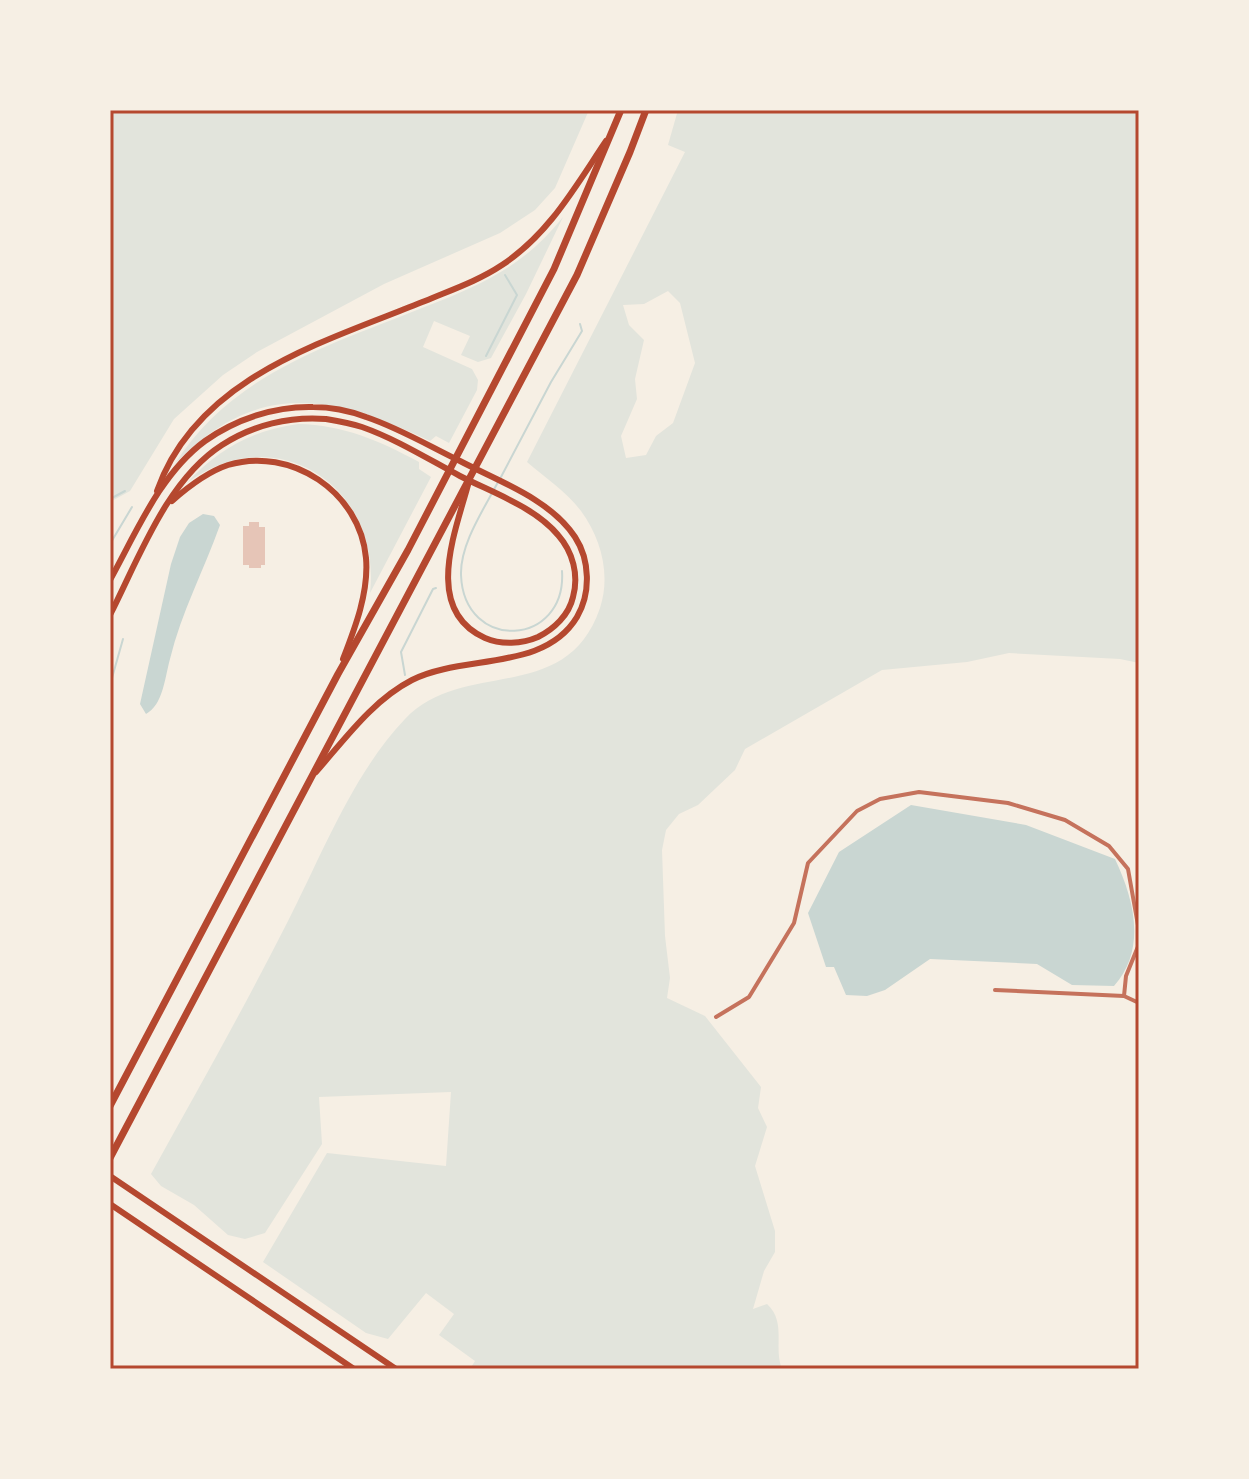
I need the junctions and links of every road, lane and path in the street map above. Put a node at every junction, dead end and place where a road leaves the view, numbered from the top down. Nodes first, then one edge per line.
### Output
1 (621, 110) edge
2 (646, 110) edge
3 (617, 124) junction
4 (468, 485) junction
5 (153, 503) junction
6 (166, 506) junction
7 (110, 580) edge
8 (110, 615) edge
9 (338, 674) junction
10 (309, 780) junction
11 (1139, 931) edge
12 (1139, 944) edge
13 (995, 990) dead end
14 (1124, 996) junction
15 (1139, 1003) edge
16 (716, 1017) dead end
17 (110, 1106) edge
18 (110, 1158) edge
19 (110, 1176) edge
20 (110, 1204) edge
21 (354, 1369) edge
22 (396, 1369) edge

1 - 3 highway
2 - 4 highway
3 - 5 main road
3 - 9 highway
4 - 6 main road
4 - 10 highway
5 - 7 main road
5 - 10 main road
6 - 8 main road
6 - 9 main road
9 - 17 highway
10 - 18 highway
11 - 16 street
12 - 14 street
13 - 14 street
14 - 15 street
19 - 22 main road
20 - 21 main road

